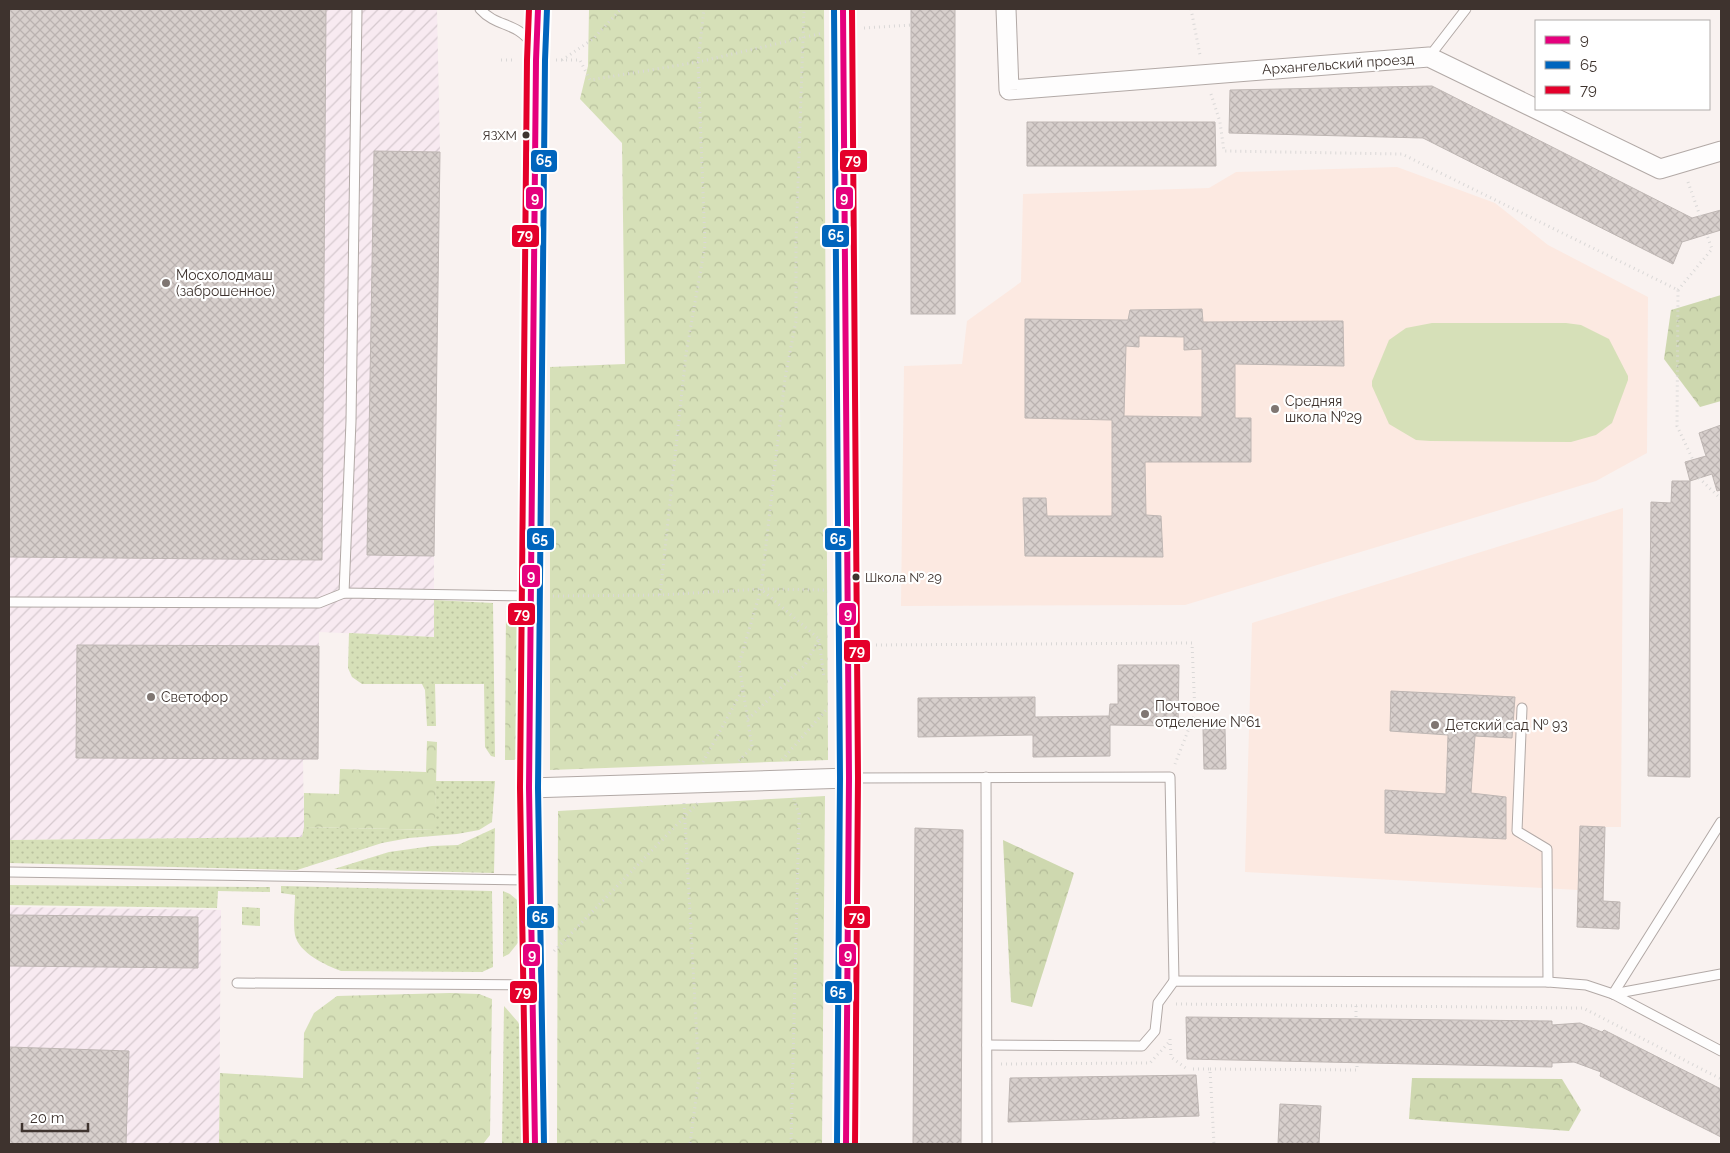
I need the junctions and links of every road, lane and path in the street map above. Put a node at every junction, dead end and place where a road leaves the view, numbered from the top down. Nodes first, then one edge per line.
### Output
1 (357, 9) edge
2 (480, 9) edge
3 (538, 9) edge
4 (621, 9) edge
5 (704, 9) edge
6 (804, 9) edge
7 (1006, 9) edge
8 (1191, 9) edge
9 (1466, 9) edge
10 (843, 19) edge
11 (911, 25) dead end
12 (803, 38) junction
13 (537, 55) junction
14 (1429, 57) junction
15 (500, 60) dead end
16 (561, 60) junction
17 (698, 62) junction
18 (1204, 75) junction
19 (1535, 108) edge
20 (1538, 110) edge
21 (1721, 152) edge
22 (1681, 163) junction
23 (1700, 216) dead end
24 (1707, 235) dead end
25 (1678, 290) junction
26 (1693, 460) dead end
27 (1699, 478) dead end
28 (1721, 499) edge
29 (761, 589) junction
30 (848, 590) junction
31 (344, 593) junction
32 (660, 595) junction
33 (532, 596) junction
34 (9, 602) edge
35 (819, 639) junction
36 (867, 645) dead end
37 (824, 678) dead end
38 (743, 689) junction
39 (828, 708) dead end
40 (1522, 708) dead end
41 (748, 719) junction
42 (986, 777) junction
43 (1170, 777) junction
44 (850, 778) junction
45 (787, 780) junction
46 (719, 782) junction
47 (691, 783) junction
48 (529, 788) junction
49 (684, 818) junction
50 (1721, 822) edge
51 (9, 872) edge
52 (531, 880) junction
53 (1721, 974) edge
54 (533, 979) junction
55 (1174, 981) junction
56 (1548, 982) junction
57 (237, 983) dead end
58 (1613, 994) junction
59 (1158, 1003) junction
60 (1356, 1006) junction
61 (1356, 1018) dead end
62 (1171, 1032) dead end
63 (987, 1046) junction
64 (1721, 1051) edge
65 (1356, 1062) dead end
66 (1187, 1069) dead end
67 (1194, 1069) dead end
68 (1210, 1070) junction
69 (1721, 1079) edge
70 (535, 1144) edge
71 (690, 1144) edge
72 (791, 1144) edge
73 (846, 1144) edge
74 (987, 1144) edge
75 (1214, 1144) edge

1 - 31 lane
2 - 13 lane
3 - 13 street
4 - 16 path
5 - 17 path
6 - 12 path
7 - 18 street, Архангельский проезд
8 - 18 path
9 - 14 lane
10 - 11 path
10 - 12 path
10 - 30 street
12 - 17 path
12 - 29 path
13 - 15 path
13 - 16 path
13 - 33 street
14 - 18 street, Архангельский проезд
14 - 19 street, Архангельский проезд
16 - 17 path
17 - 32 path
18 - 25 path
20 - 22 street, Архангельский проезд
21 - 22 street, Архангельский проезд
22 - 23 path
24 - 25 path
25 - 26 path
27 - 28 path
29 - 30 path
29 - 32 path
29 - 35 path
29 - 38 path
30 - 44 street
31 - 33 lane
31 - 34 lane
32 - 33 path
33 - 48 street
35 - 37 path
35 - 41 path
36 - 43 path
38 - 41 path
38 - 47 path
39 - 45 path
40 - 56 lane
41 - 46 path
42 - 43 lane
42 - 44 lane
42 - 63 lane
43 - 55 lane
44 - 45 street
44 - 73 street
45 - 46 street
45 - 72 path
46 - 47 street
46 - 49 path
47 - 48 street
47 - 49 path
48 - 52 street
49 - 54 path
49 - 71 path
50 - 58 lane
51 - 52 lane
52 - 54 street
53 - 58 lane
54 - 57 lane
54 - 70 street
55 - 56 lane
55 - 59 lane
56 - 58 lane
58 - 64 lane
59 - 60 path
59 - 63 lane
60 - 61 path
60 - 69 path
62 - 66 path
63 - 74 lane
65 - 68 path
67 - 68 path
68 - 75 path

